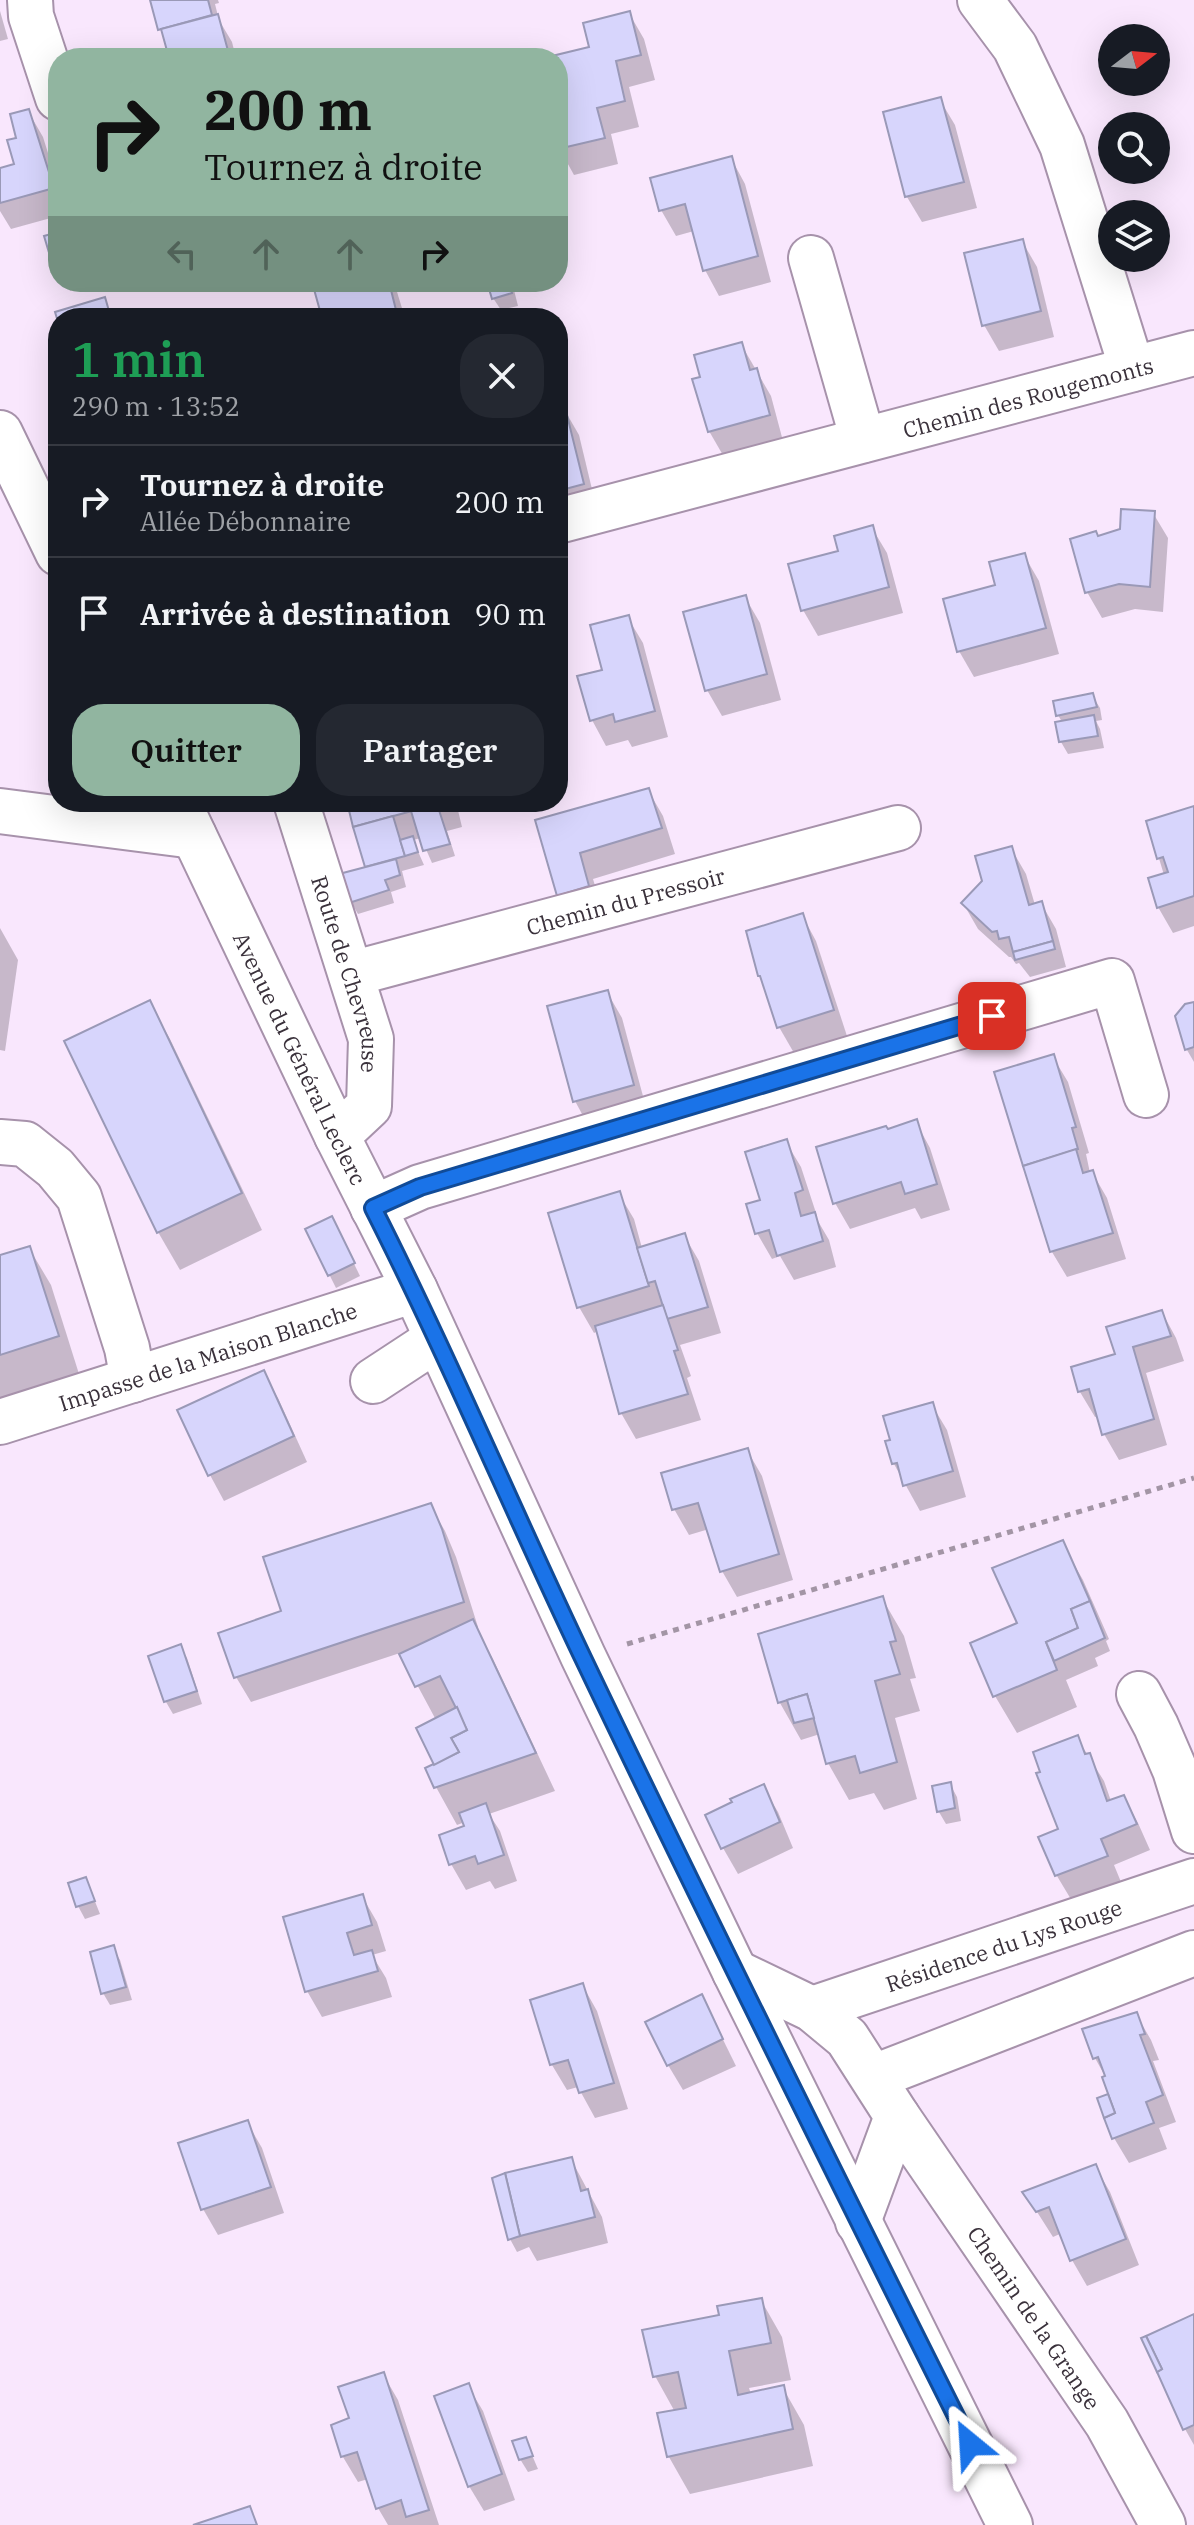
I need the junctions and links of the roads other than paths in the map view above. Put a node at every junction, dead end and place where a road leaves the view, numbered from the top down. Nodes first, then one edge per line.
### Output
1 (30, 0) edge
2 (980, 0) edge
3 (48, 68) edge
4 (811, 258) dead end
5 (1194, 353) edge
6 (1132, 369) junction
7 (0, 433) edge
8 (863, 440) junction
9 (568, 518) edge
10 (48, 532) edge
11 (0, 811) edge
12 (299, 812) edge
13 (186, 819) edge
14 (898, 828) dead end
15 (351, 974) junction
16 (1146, 1095) dead end
17 (337, 1136) junction
18 (0, 1142) edge
19 (373, 1208) junction
20 (415, 1290) junction
21 (437, 1339) junction
22 (133, 1380) junction
23 (373, 1381) dead end
24 (0, 1422) edge
25 (1139, 1694) dead end
26 (1194, 1831) edge
27 (1194, 1881) edge
28 (1194, 1953) edge
29 (735, 1972) junction
30 (812, 2009) junction
31 (874, 2077) junction
32 (897, 2116) junction
33 (858, 2222) junction
34 (1010, 2525) edge
35 (1163, 2525) edge

1 - 3 street
2 - 6 street
4 - 8 street
5 - 6 street, Chemin des Rougemonts
6 - 8 street, Chemin des Rougemonts
7 - 10 street
8 - 9 street, Chemin des Rougemonts
11 - 13 street
12 - 15 street, Route de Chevreuse
13 - 17 street, Avenue du Général Leclerc
14 - 15 street, Chemin du Pressoir
15 - 17 street, Route de Chevreuse
16 - 19 street
17 - 19 street, Avenue du Général Leclerc
18 - 22 street
19 - 20 street, Avenue du Général Leclerc
20 - 21 street, Avenue du Général Leclerc
20 - 22 street, Impasse de la Maison Blanche
21 - 23 street
21 - 29 street, Avenue du Général Leclerc
22 - 24 street, Impasse de la Maison Blanche
25 - 26 street
27 - 30 street, Résidence du Lys Rouge
28 - 31 street
29 - 30 street, Chemin de la Grange
29 - 33 street, Avenue du Général Leclerc
30 - 31 street, Chemin de la Grange
31 - 32 street, Chemin de la Grange
32 - 33 street
32 - 35 street, Chemin de la Grange
33 - 34 street, Avenue du Général Leclerc

